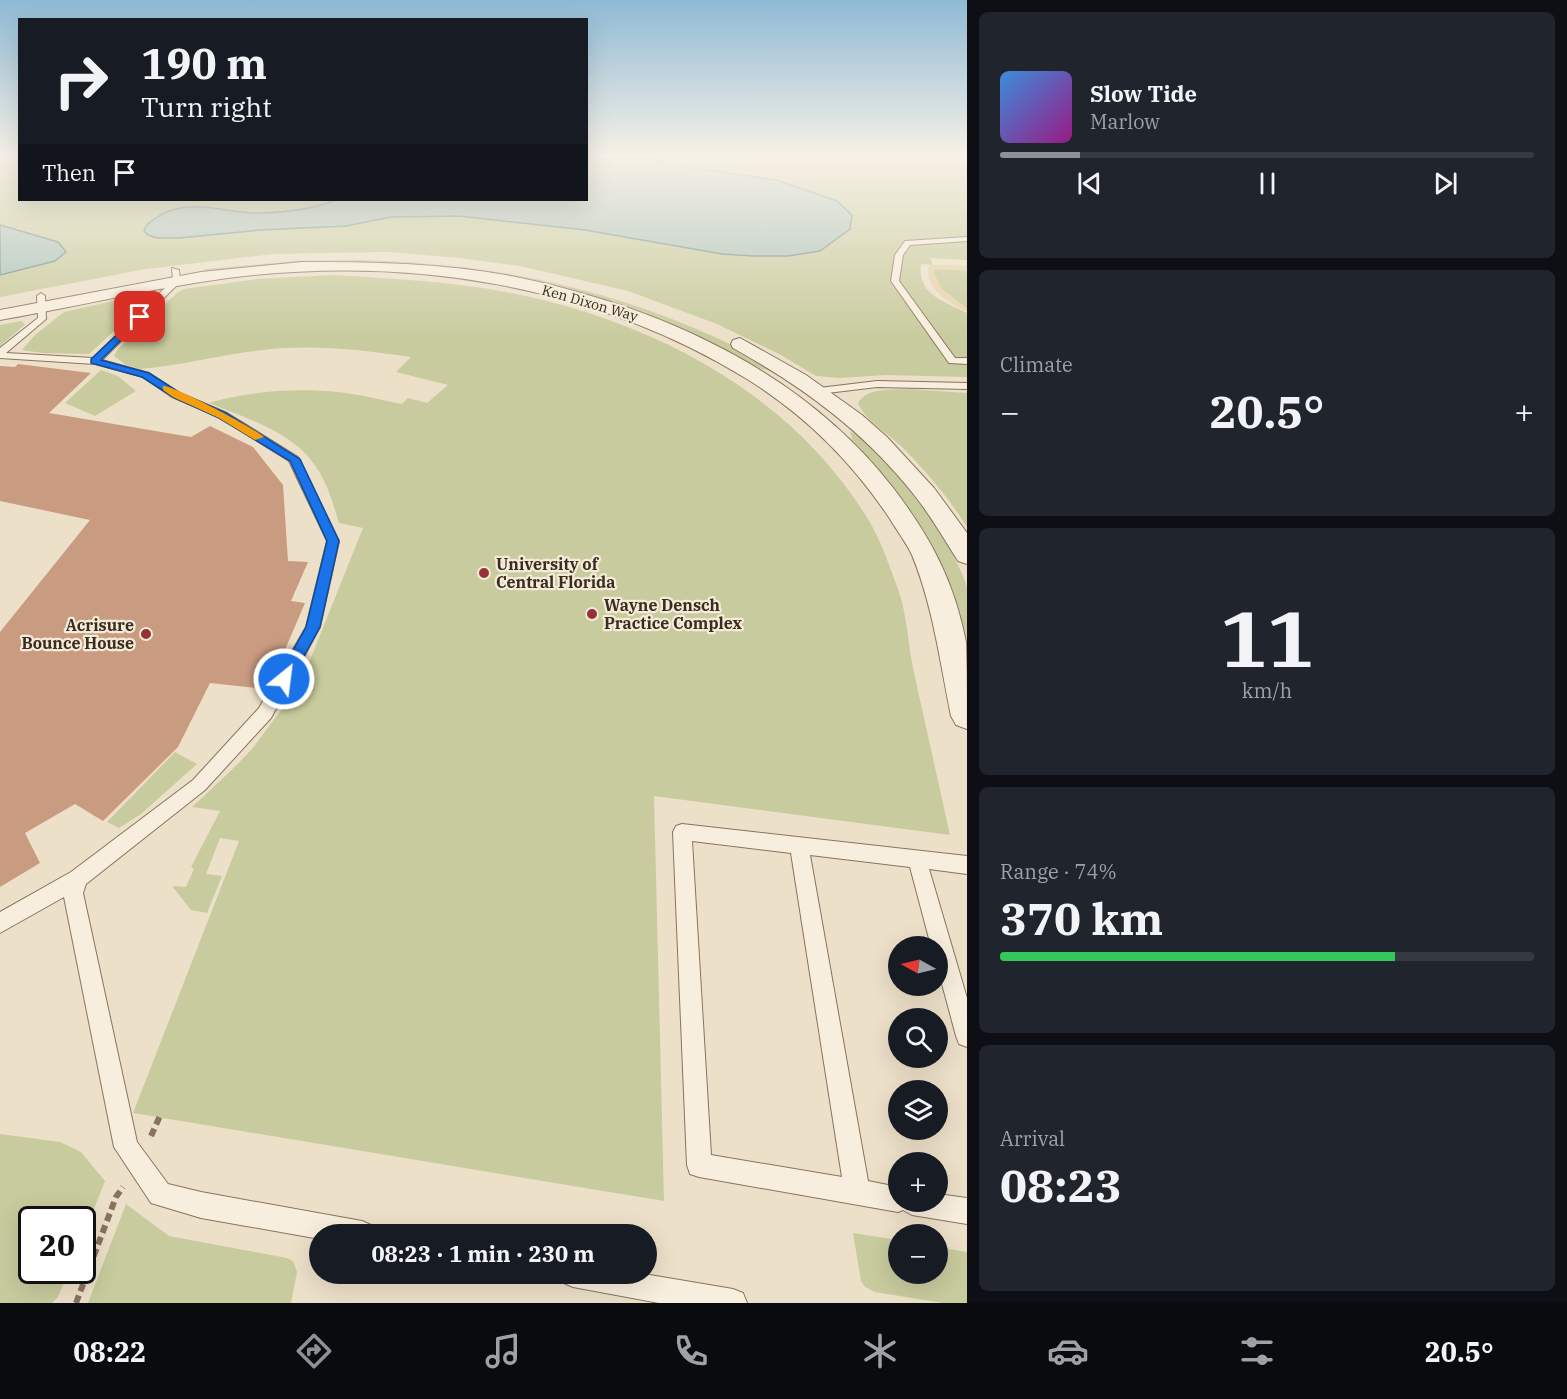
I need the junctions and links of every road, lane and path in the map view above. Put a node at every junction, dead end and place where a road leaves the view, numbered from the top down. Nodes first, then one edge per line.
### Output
1 (967, 239) edge
2 (176, 275) junction
3 (42, 302) junction
4 (0, 304) edge
5 (0, 315) edge
6 (698, 324) dead end
7 (727, 338) dead end
8 (0, 354) edge
9 (94, 361) junction
10 (967, 362) edge
11 (959, 376) edge
12 (819, 391) junction
13 (789, 398) junction
14 (967, 555) edge
15 (967, 716) edge
16 (799, 846) junction
17 (917, 860) junction
18 (967, 865) edge
19 (78, 878) junction
20 (0, 923) edge
21 (967, 1036) edge
22 (160, 1116) dead end
23 (138, 1165) junction
24 (857, 1192) junction
25 (888, 1197) edge
26 (948, 1208) edge
27 (967, 1211) edge
28 (309, 1224) edge
29 (628, 1284) edge
30 (76, 1303) edge
31 (733, 1303) edge

1 - 11 lane
2 - 3 street, Ken Dixon Way
2 - 6 street, Ken Dixon Way
2 - 9 lane
2 - 13 street, Ken Dixon Way
3 - 4 street, Ken Dixon Way
3 - 5 street, Ken Dixon Way
3 - 8 lane
7 - 12 street
8 - 9 lane
9 - 19 lane
10 - 11 lane
11 - 12 lane
12 - 13 street
12 - 14 street
13 - 15 street, Ken Dixon Way
16 - 17 lane
16 - 24 lane
16 - 24 lane
17 - 18 lane
17 - 21 lane
19 - 20 lane
19 - 23 lane
22 - 23 path
23 - 28 lane
23 - 30 path
24 - 25 lane
26 - 27 lane
29 - 31 lane

